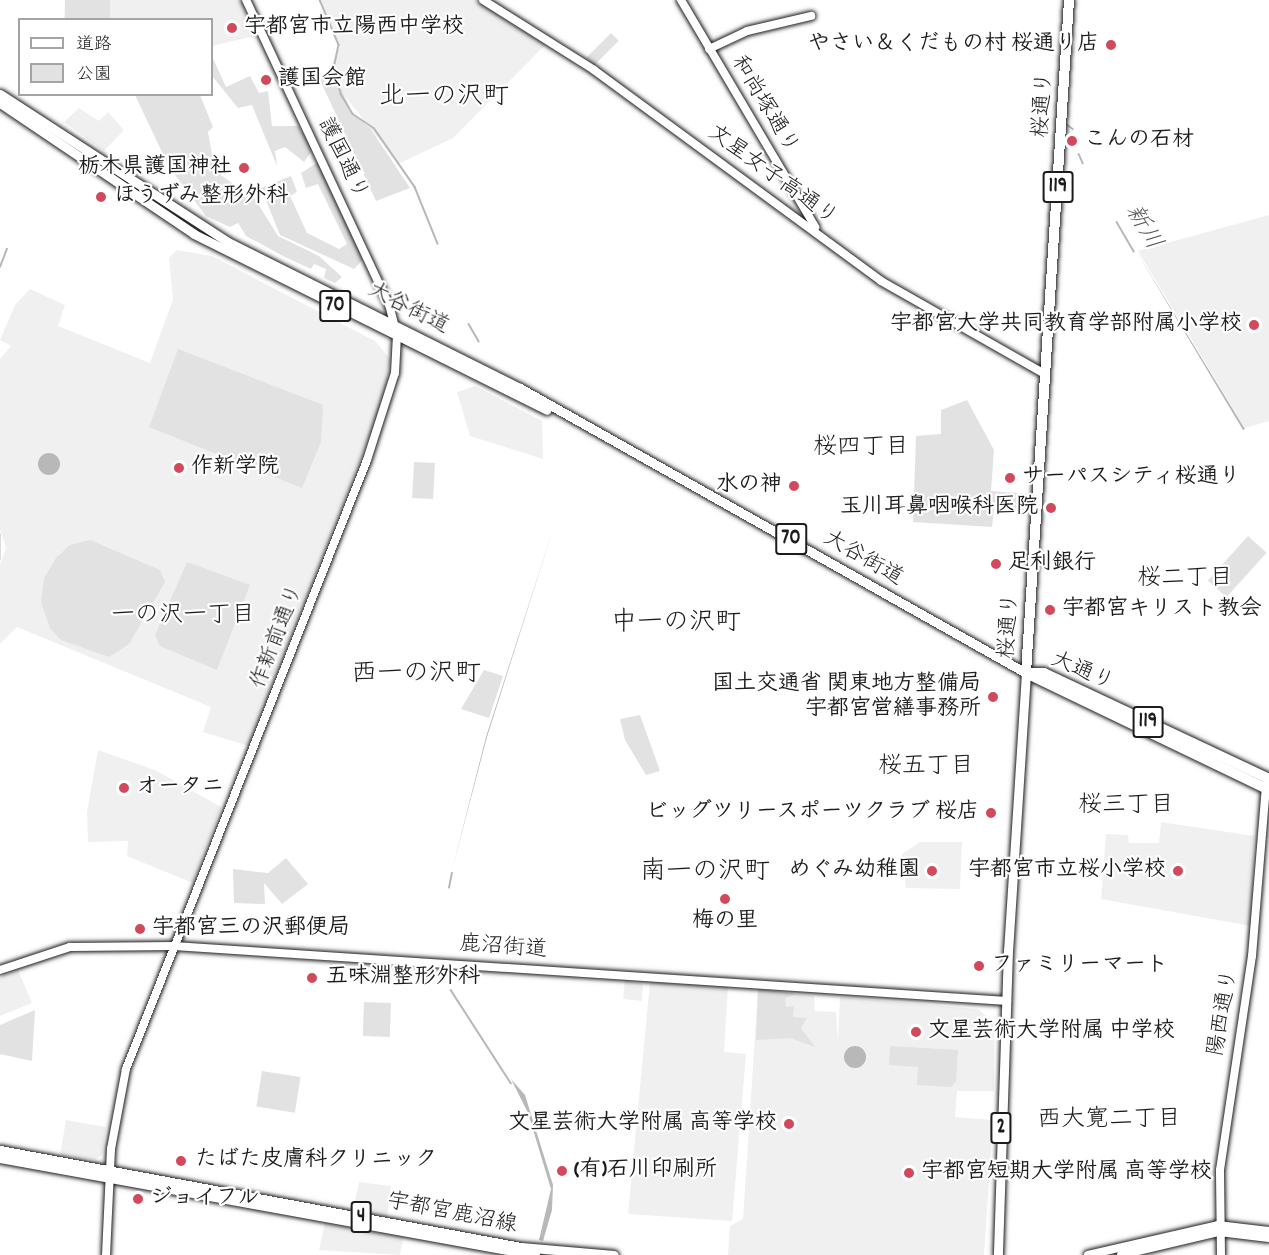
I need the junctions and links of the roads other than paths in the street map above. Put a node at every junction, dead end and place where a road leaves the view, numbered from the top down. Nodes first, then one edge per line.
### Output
1 (246, 0) edge
2 (483, 0) edge
3 (681, 0) edge
4 (1069, 0) edge
5 (812, 16) dead end
6 (709, 49) junction
7 (0, 94) edge
8 (0, 103) edge
9 (816, 229) junction
10 (395, 324) junction
11 (397, 336) junction
12 (1045, 374) junction
13 (553, 411) junction
14 (1026, 673) junction
15 (1268, 784) edge
16 (174, 945) junction
17 (0, 970) edge
18 (1006, 1001) junction
19 (0, 1150) edge
20 (0, 1158) edge
21 (109, 1173) junction
22 (1219, 1228) junction
23 (1269, 1231) edge
24 (1269, 1238) edge
25 (106, 1255) edge
26 (536, 1255) edge
27 (614, 1255) edge
28 (998, 1255) edge
29 (1088, 1255) edge
30 (1121, 1255) edge
31 (1221, 1255) edge

1 - 10 street, 護国通り
2 - 9 street, 文星女子高通り
3 - 6 street, 和尚塚通り
4 - 12 highway, 桜通り / 119
5 - 6 street
6 - 9 street, 和尚塚通り
7 - 10 main road, 大谷街道 / 70
8 - 11 main road, 大谷街道 / 70
9 - 12 street, 文星女子高通り
10 - 11 street, 護国通り
10 - 13 main road, 大谷街道 / 70
11 - 13 main road, 大谷街道 / 70
11 - 16 street, 作新前通り
12 - 14 highway, 桜通り / 119
13 - 14 main road, 大谷街道 / 70
14 - 15 highway, 大通り / 119
14 - 18 main road, 桜通り / 2
15 - 22 street, 陽西通り
16 - 17 street, 鹿沼街道
16 - 18 street, 鹿沼街道
16 - 21 street, 作新前通り
18 - 28 main road, 桜通り / 2
19 - 21 main road, 宇都宮鹿沼線 / 4
20 - 21 main road, 宇都宮鹿沼線 / 4
21 - 25 street, 作新前通り
21 - 26 main road, 宇都宮鹿沼線 / 4
21 - 27 main road, 宇都宮鹿沼線 / 4
22 - 23 street
22 - 24 street
22 - 29 street
22 - 30 street
22 - 31 street, 陽西通り

